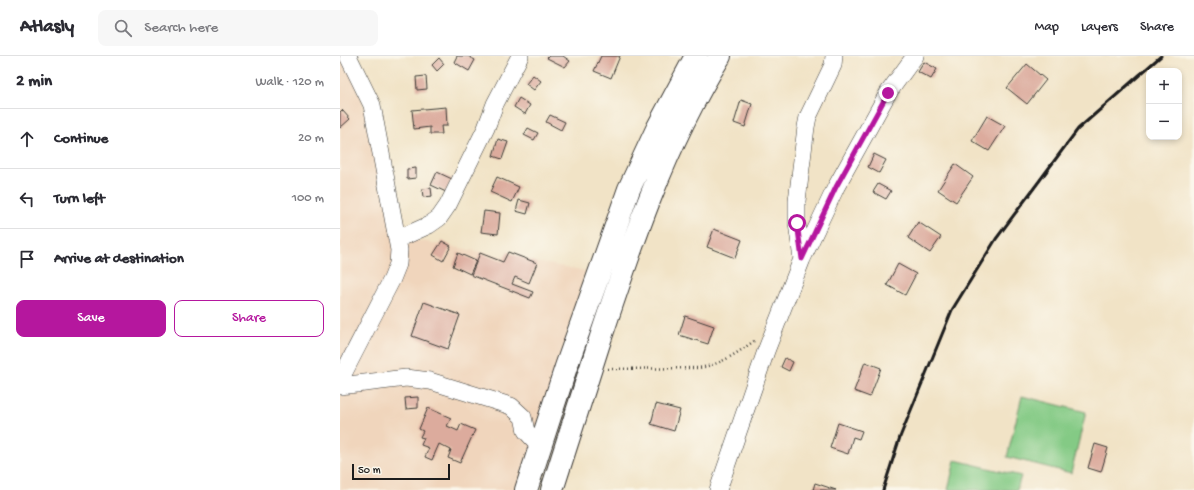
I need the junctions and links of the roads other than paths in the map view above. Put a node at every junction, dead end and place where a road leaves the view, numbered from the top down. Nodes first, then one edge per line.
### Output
1 (348, 56) edge
2 (520, 56) edge
3 (696, 56) edge
4 (720, 56) edge
5 (834, 56) edge
6 (915, 56) edge
7 (398, 238) junction
8 (802, 259) junction
9 (340, 380) edge
10 (340, 386) edge
11 (540, 446) junction
12 (526, 490) edge
13 (552, 490) edge
14 (718, 490) edge

1 - 7 street
2 - 7 street
3 - 11 highway
4 - 13 highway
5 - 8 street
6 - 8 street
7 - 9 street
8 - 14 street
10 - 11 street
11 - 12 highway

